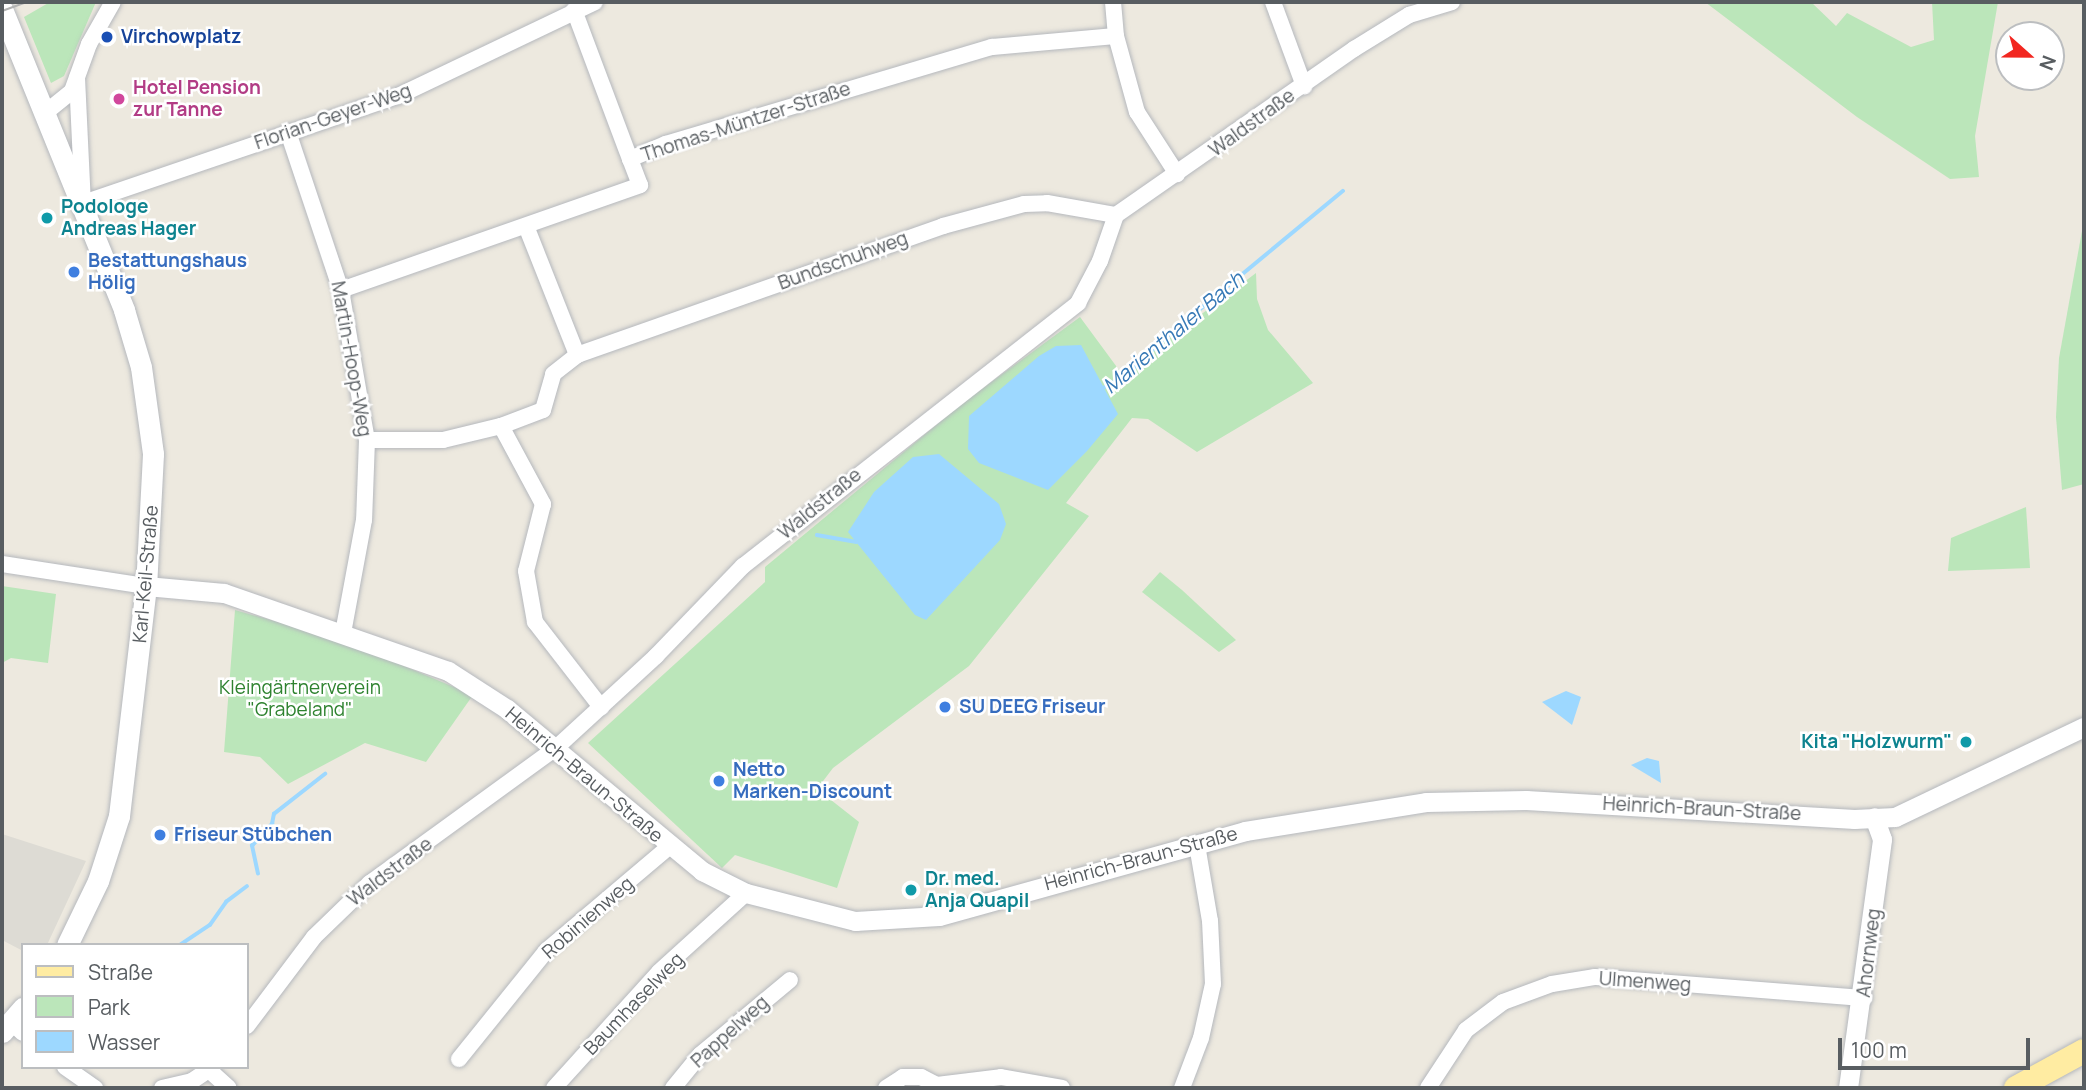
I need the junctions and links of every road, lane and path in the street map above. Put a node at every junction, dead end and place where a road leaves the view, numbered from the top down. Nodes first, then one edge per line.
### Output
1 (113, 2) edge
2 (595, 2) edge
3 (1114, 2) edge
4 (1273, 2) edge
5 (1452, 2) edge
6 (1406, 8) edge
7 (2, 9) edge
8 (574, 10) junction
9 (1116, 36) junction
10 (77, 78) junction
11 (1304, 86) junction
12 (45, 113) junction
13 (288, 132) junction
14 (630, 159) junction
15 (1177, 174) junction
16 (83, 203) junction
17 (1115, 215) junction
18 (527, 226) junction
19 (341, 290) junction
20 (577, 355) junction
21 (501, 426) junction
22 (367, 440) junction
23 (2, 564) edge
24 (146, 586) junction
25 (343, 633) junction
26 (601, 707) junction
27 (2084, 727) edge
28 (556, 748) junction
29 (1874, 817) junction
30 (1197, 845) junction
31 (669, 847) junction
32 (746, 893) junction
33 (68, 943) edge
34 (790, 979) dead end
35 (1864, 998) junction
36 (248, 1025) edge
37 (2084, 1052) edge
38 (459, 1059) dead end
39 (68, 1069) edge
40 (212, 1069) edge
41 (94, 1088) edge
42 (162, 1088) edge
43 (229, 1088) edge
44 (554, 1088) edge
45 (673, 1088) edge
46 (886, 1088) edge
47 (1062, 1088) edge
48 (1182, 1088) edge
49 (1428, 1088) edge
50 (1848, 1088) edge
51 (2016, 1088) edge

1 - 10 street, Karl-Keil-Straße
2 - 8 street, Florian-Geyer-Weg
3 - 9 street
4 - 11 street
5 - 6 street, Waldstraße
6 - 11 street, Waldstraße
7 - 12 main road
8 - 13 street, Florian-Geyer-Weg
8 - 14 street
9 - 14 street, Thomas-Müntzer-Straße
9 - 15 street
10 - 12 street, Karl-Keil-Straße
10 - 16 street, Karl-Keil-Straße
11 - 15 street, Waldstraße
12 - 16 main road, Karl-Keil-Straße
13 - 16 street, Florian-Geyer-Weg
13 - 19 street, Martin-Hoop-Weg
14 - 18 street, Thomas-Müntzer-Straße
15 - 17 street, Waldstraße
16 - 24 main road, Karl-Keil-Straße
17 - 20 street, Bundschuhweg
17 - 26 street, Waldstraße
18 - 19 street, Thomas-Müntzer-Straße
18 - 20 street
19 - 22 street, Martin-Hoop-Weg
20 - 21 street, Bundschuhweg
21 - 22 street, Bundschuhweg
21 - 26 street
22 - 25 street, Martin-Hoop-Weg
23 - 24 street
24 - 25 street, Heinrich-Braun-Straße
24 - 33 main road, Karl-Keil-Straße
25 - 28 street, Heinrich-Braun-Straße
26 - 28 street, Waldstraße
27 - 29 street, Heinrich-Braun-Straße
28 - 31 street, Heinrich-Braun-Straße
28 - 36 street, Waldstraße
29 - 30 street, Heinrich-Braun-Straße
29 - 35 street, Ahornweg
30 - 32 street, Heinrich-Braun-Straße
30 - 48 street
31 - 32 street, Heinrich-Braun-Straße
31 - 38 street, Robinienweg
32 - 44 street, Baumhaselweg
34 - 45 street, Pappelweg
35 - 49 street, Ulmenweg
35 - 50 street, Ahornweg
37 - 51 main road
39 - 41 street
40 - 42 street
40 - 43 street
46 - 47 street

